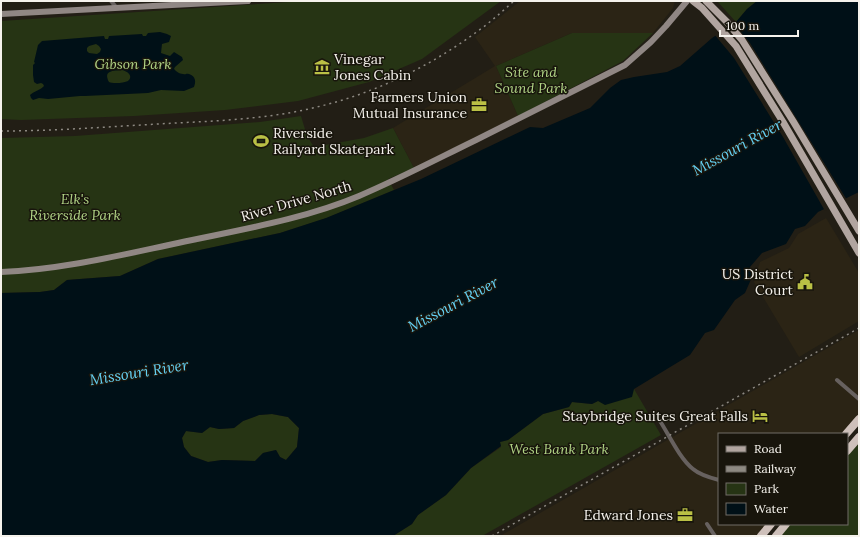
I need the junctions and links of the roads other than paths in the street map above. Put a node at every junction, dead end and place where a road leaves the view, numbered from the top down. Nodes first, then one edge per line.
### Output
1 (112, 1) edge
2 (248, 1) edge
3 (687, 1) edge
4 (693, 1) edge
5 (707, 2) edge
6 (116, 7) junction
7 (1, 14) edge
8 (858, 227) edge
9 (859, 253) edge
10 (1, 272) edge
11 (837, 380) dead end
12 (859, 399) edge
13 (859, 419) edge
14 (660, 421) dead end
15 (847, 433) edge
16 (859, 437) edge
17 (848, 450) edge
18 (718, 480) edge
19 (707, 524) dead end
20 (770, 525) edge
21 (784, 525) edge
22 (715, 536) edge
23 (761, 536) edge
24 (776, 536) edge

1 - 6 street
2 - 6 main road
3 - 10 main road, River Drive North
4 - 9 main road
5 - 8 main road
6 - 7 main road
11 - 12 street
13 - 15 highway
14 - 18 street
16 - 17 highway
19 - 22 street
20 - 23 highway
21 - 24 highway

